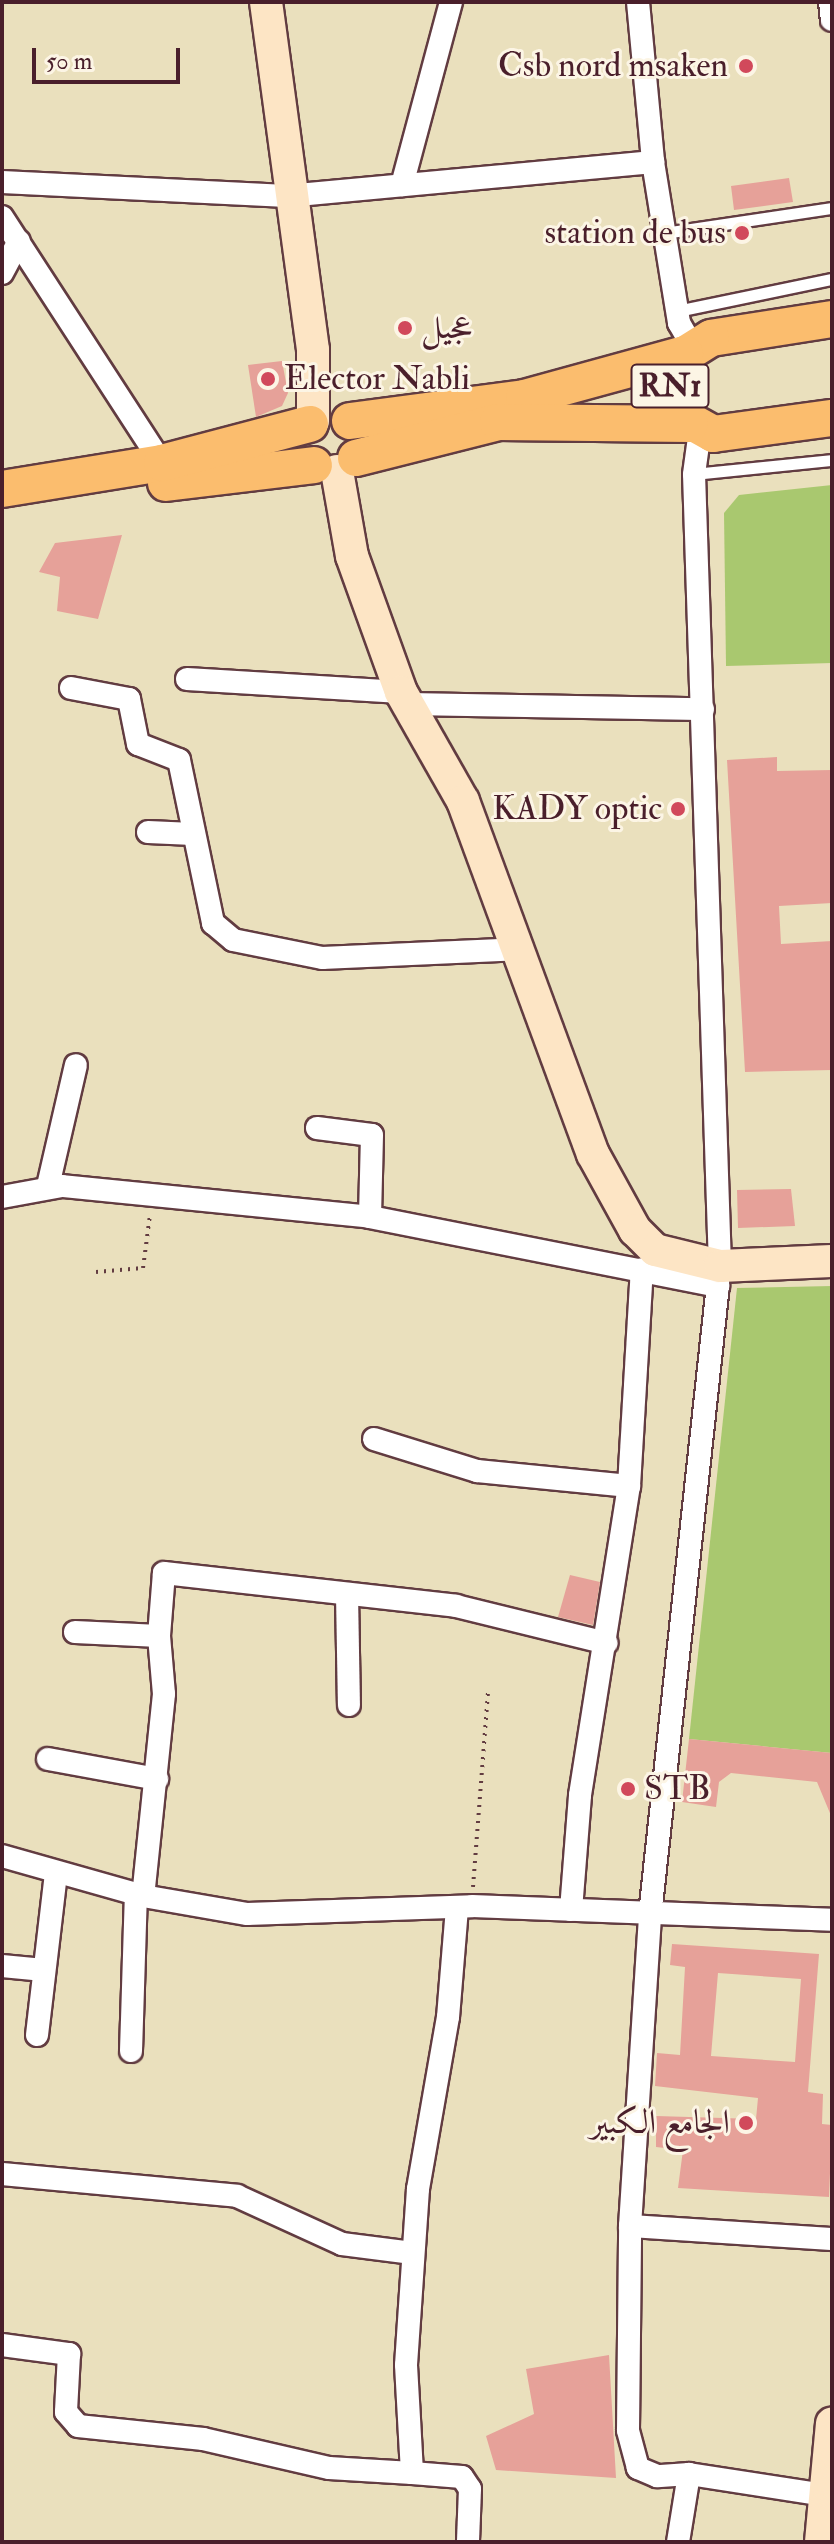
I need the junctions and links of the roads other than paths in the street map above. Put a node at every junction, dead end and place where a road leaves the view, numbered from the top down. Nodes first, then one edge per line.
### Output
1 (266, 2) edge
2 (451, 2) edge
3 (638, 2) edge
4 (830, 2) edge
5 (832, 20) edge
6 (653, 162) junction
7 (2, 182) edge
8 (402, 185) junction
9 (287, 196) junction
10 (832, 208) edge
11 (2, 217) edge
12 (664, 233) junction
13 (19, 241) junction
14 (2, 273) edge
15 (832, 279) edge
16 (677, 311) junction
17 (832, 319) edge
18 (689, 350) junction
19 (832, 418) edge
20 (327, 420) junction
21 (695, 427) junction
22 (832, 460) edge
23 (162, 463) junction
24 (336, 465) junction
25 (694, 474) junction
26 (2, 489) edge
27 (2, 508) edge
28 (187, 679) dead end
29 (71, 688) dead end
30 (404, 698) junction
31 (703, 709) junction
32 (148, 832) dead end
33 (193, 834) junction
34 (517, 949) junction
35 (76, 1065) dead end
36 (317, 1128) dead end
37 (48, 1186) junction
38 (2, 1197) edge
39 (370, 1217) junction
40 (832, 1261) edge
41 (642, 1269) junction
42 (719, 1276) junction
43 (374, 1439) dead end
44 (629, 1486) junction
45 (347, 1594) junction
46 (75, 1632) dead end
47 (159, 1636) junction
48 (607, 1643) junction
49 (349, 1705) dead end
50 (48, 1759) dead end
51 (157, 1779) junction
52 (2, 1856) edge
53 (56, 1874) junction
54 (140, 1894) junction
55 (464, 1907) junction
56 (571, 1910) junction
57 (650, 1915) junction
58 (832, 1920) edge
59 (2, 1966) edge
60 (44, 1970) junction
61 (37, 2035) dead end
62 (131, 2051) dead end
63 (2, 2174) edge
64 (630, 2226) junction
65 (832, 2239) edge
66 (412, 2253) junction
67 (2, 2345) edge
68 (832, 2424) edge
69 (412, 2473) junction
70 (689, 2474) junction
71 (827, 2501) edge
72 (468, 2542) edge
73 (678, 2542) edge
74 (821, 2542) edge

1 - 9 street
2 - 8 street
3 - 6 street
4 - 5 street
6 - 8 street
6 - 12 street
7 - 9 street
8 - 9 street
9 - 20 street
10 - 12 lane
11 - 13 street
12 - 16 street
13 - 14 street
13 - 23 street
15 - 16 lane
16 - 18 street
17 - 18 main road, RN1
18 - 20 main road, RN1
18 - 21 main road, RN1
19 - 21 main road, RN1
20 - 23 main road, RN1
20 - 24 main road
20 - 24 main road
21 - 24 main road, RN1
21 - 25 street
22 - 25 lane
23 - 26 main road, RN1
24 - 27 main road, RN1
24 - 30 street
25 - 31 street
28 - 30 street
29 - 33 street
30 - 31 street
30 - 34 street
31 - 42 street
32 - 33 street
33 - 34 street
34 - 42 street
35 - 37 street
36 - 39 street
37 - 38 street
37 - 39 street
39 - 41 street
40 - 42 street
41 - 42 street
41 - 44 street
42 - 57 street
43 - 44 street
44 - 48 street
45 - 47 street
45 - 48 street
45 - 49 street
46 - 47 street
47 - 51 street
48 - 56 street
50 - 51 street
51 - 54 street
52 - 53 street
53 - 54 street
53 - 60 street
54 - 55 street
54 - 62 street
55 - 56 street
55 - 66 street
56 - 57 street
57 - 58 street
57 - 64 street
59 - 60 street
60 - 61 street
63 - 66 street
64 - 65 street
64 - 70 street
66 - 69 street
67 - 69 street
68 - 71 street
69 - 72 street
70 - 71 street
70 - 73 street
71 - 74 street

